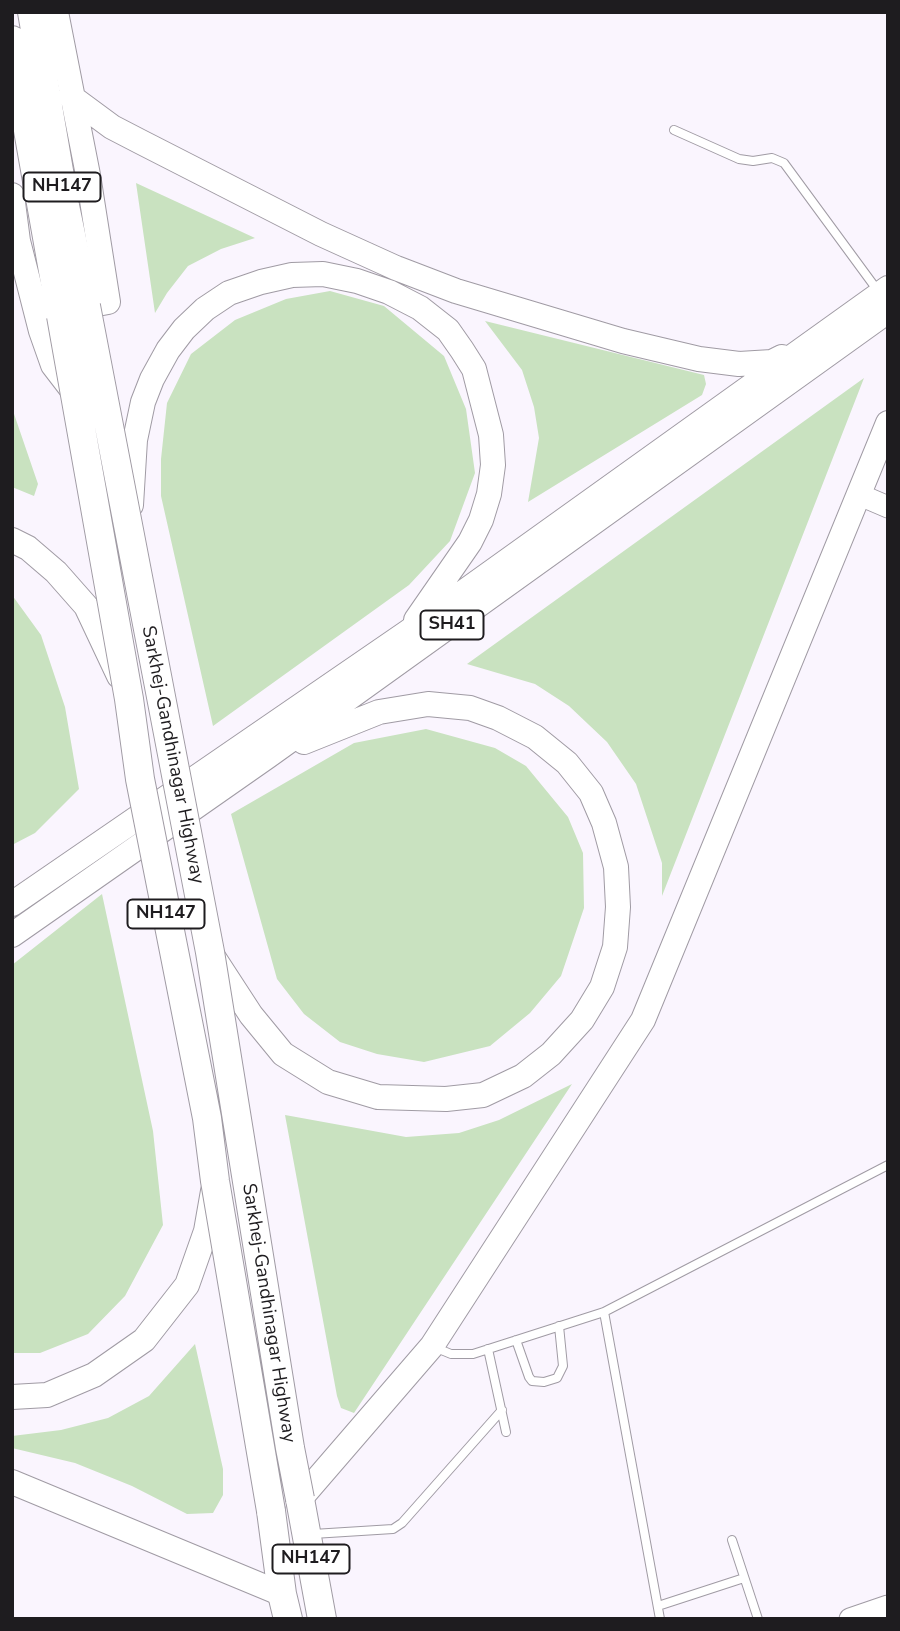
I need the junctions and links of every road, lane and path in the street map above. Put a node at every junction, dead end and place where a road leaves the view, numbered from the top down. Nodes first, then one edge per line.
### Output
1 (32, 12) edge
2 (55, 12) edge
3 (12, 40) edge
4 (30, 69) junction
5 (71, 96) junction
6 (674, 130) dead end
7 (12, 195) edge
8 (885, 297) edge
9 (73, 311) junction
10 (806, 344) junction
11 (73, 391) junction
12 (888, 423) edge
13 (860, 495) junction
14 (888, 507) edge
15 (130, 532) junction
16 (12, 540) edge
17 (408, 632) junction
18 (129, 699) junction
19 (268, 756) junction
20 (73, 862) junction
21 (12, 883) edge
22 (12, 904) edge
23 (12, 935) edge
24 (210, 952) junction
25 (888, 1166) edge
26 (215, 1181) junction
27 (604, 1312) junction
28 (559, 1326) junction
29 (516, 1340) junction
30 (432, 1346) junction
31 (488, 1349) junction
32 (12, 1397) edge
33 (502, 1410) junction
34 (506, 1432) dead end
35 (12, 1482) edge
36 (300, 1499) junction
37 (306, 1534) junction
38 (732, 1540) dead end
39 (744, 1577) junction
40 (316, 1589) junction
41 (658, 1606) junction
42 (888, 1606) edge
43 (285, 1607) edge
44 (322, 1619) edge
45 (332, 1619) edge
46 (660, 1619) edge
47 (758, 1619) edge
48 (850, 1619) edge

1 - 4 highway, Sarkhej-Gandhinagar Highway / NH147
2 - 5 main road
3 - 4 highway, Sarkhej-Gandhinagar Highway / NH147
4 - 9 highway, Sarkhej-Gandhinagar Highway / NH147
5 - 9 main road
5 - 10 main road
6 - 8 lane
7 - 11 main road
8 - 10 main road, SH41
8 - 19 main road, SH41
9 - 11 highway, Sarkhej-Gandhinagar Highway / NH147, bridge
9 - 15 highway, Sarkhej-Gandhinagar Highway / NH147, bridge
10 - 17 main road, SH41
11 - 18 highway, Sarkhej-Gandhinagar Highway / NH147, bridge
12 - 13 main road
13 - 14 street
13 - 30 main road
15 - 17 main road
15 - 24 highway, Sarkhej-Gandhinagar Highway / NH147, bridge
16 - 18 main road
17 - 20 main road, SH41
18 - 26 highway, Sarkhej-Gandhinagar Highway / NH147, bridge
19 - 23 main road, SH41
19 - 24 main road
20 - 21 main road
20 - 22 main road, SH41
24 - 36 highway, Sarkhej-Gandhinagar Highway / NH147, bridge
25 - 27 lane
26 - 32 main road
26 - 43 highway, Sarkhej-Gandhinagar Highway / NH147, bridge
27 - 28 lane
27 - 41 lane
28 - 29 lane
28 - 29 lane
29 - 31 lane
30 - 31 lane
30 - 36 main road
31 - 33 lane
33 - 34 lane
33 - 37 lane
35 - 43 main road
36 - 37 highway, NH147
37 - 40 highway, NH147
38 - 39 lane
39 - 41 lane
39 - 47 lane
40 - 44 highway, NH147
40 - 45 street
41 - 46 lane
42 - 48 street

